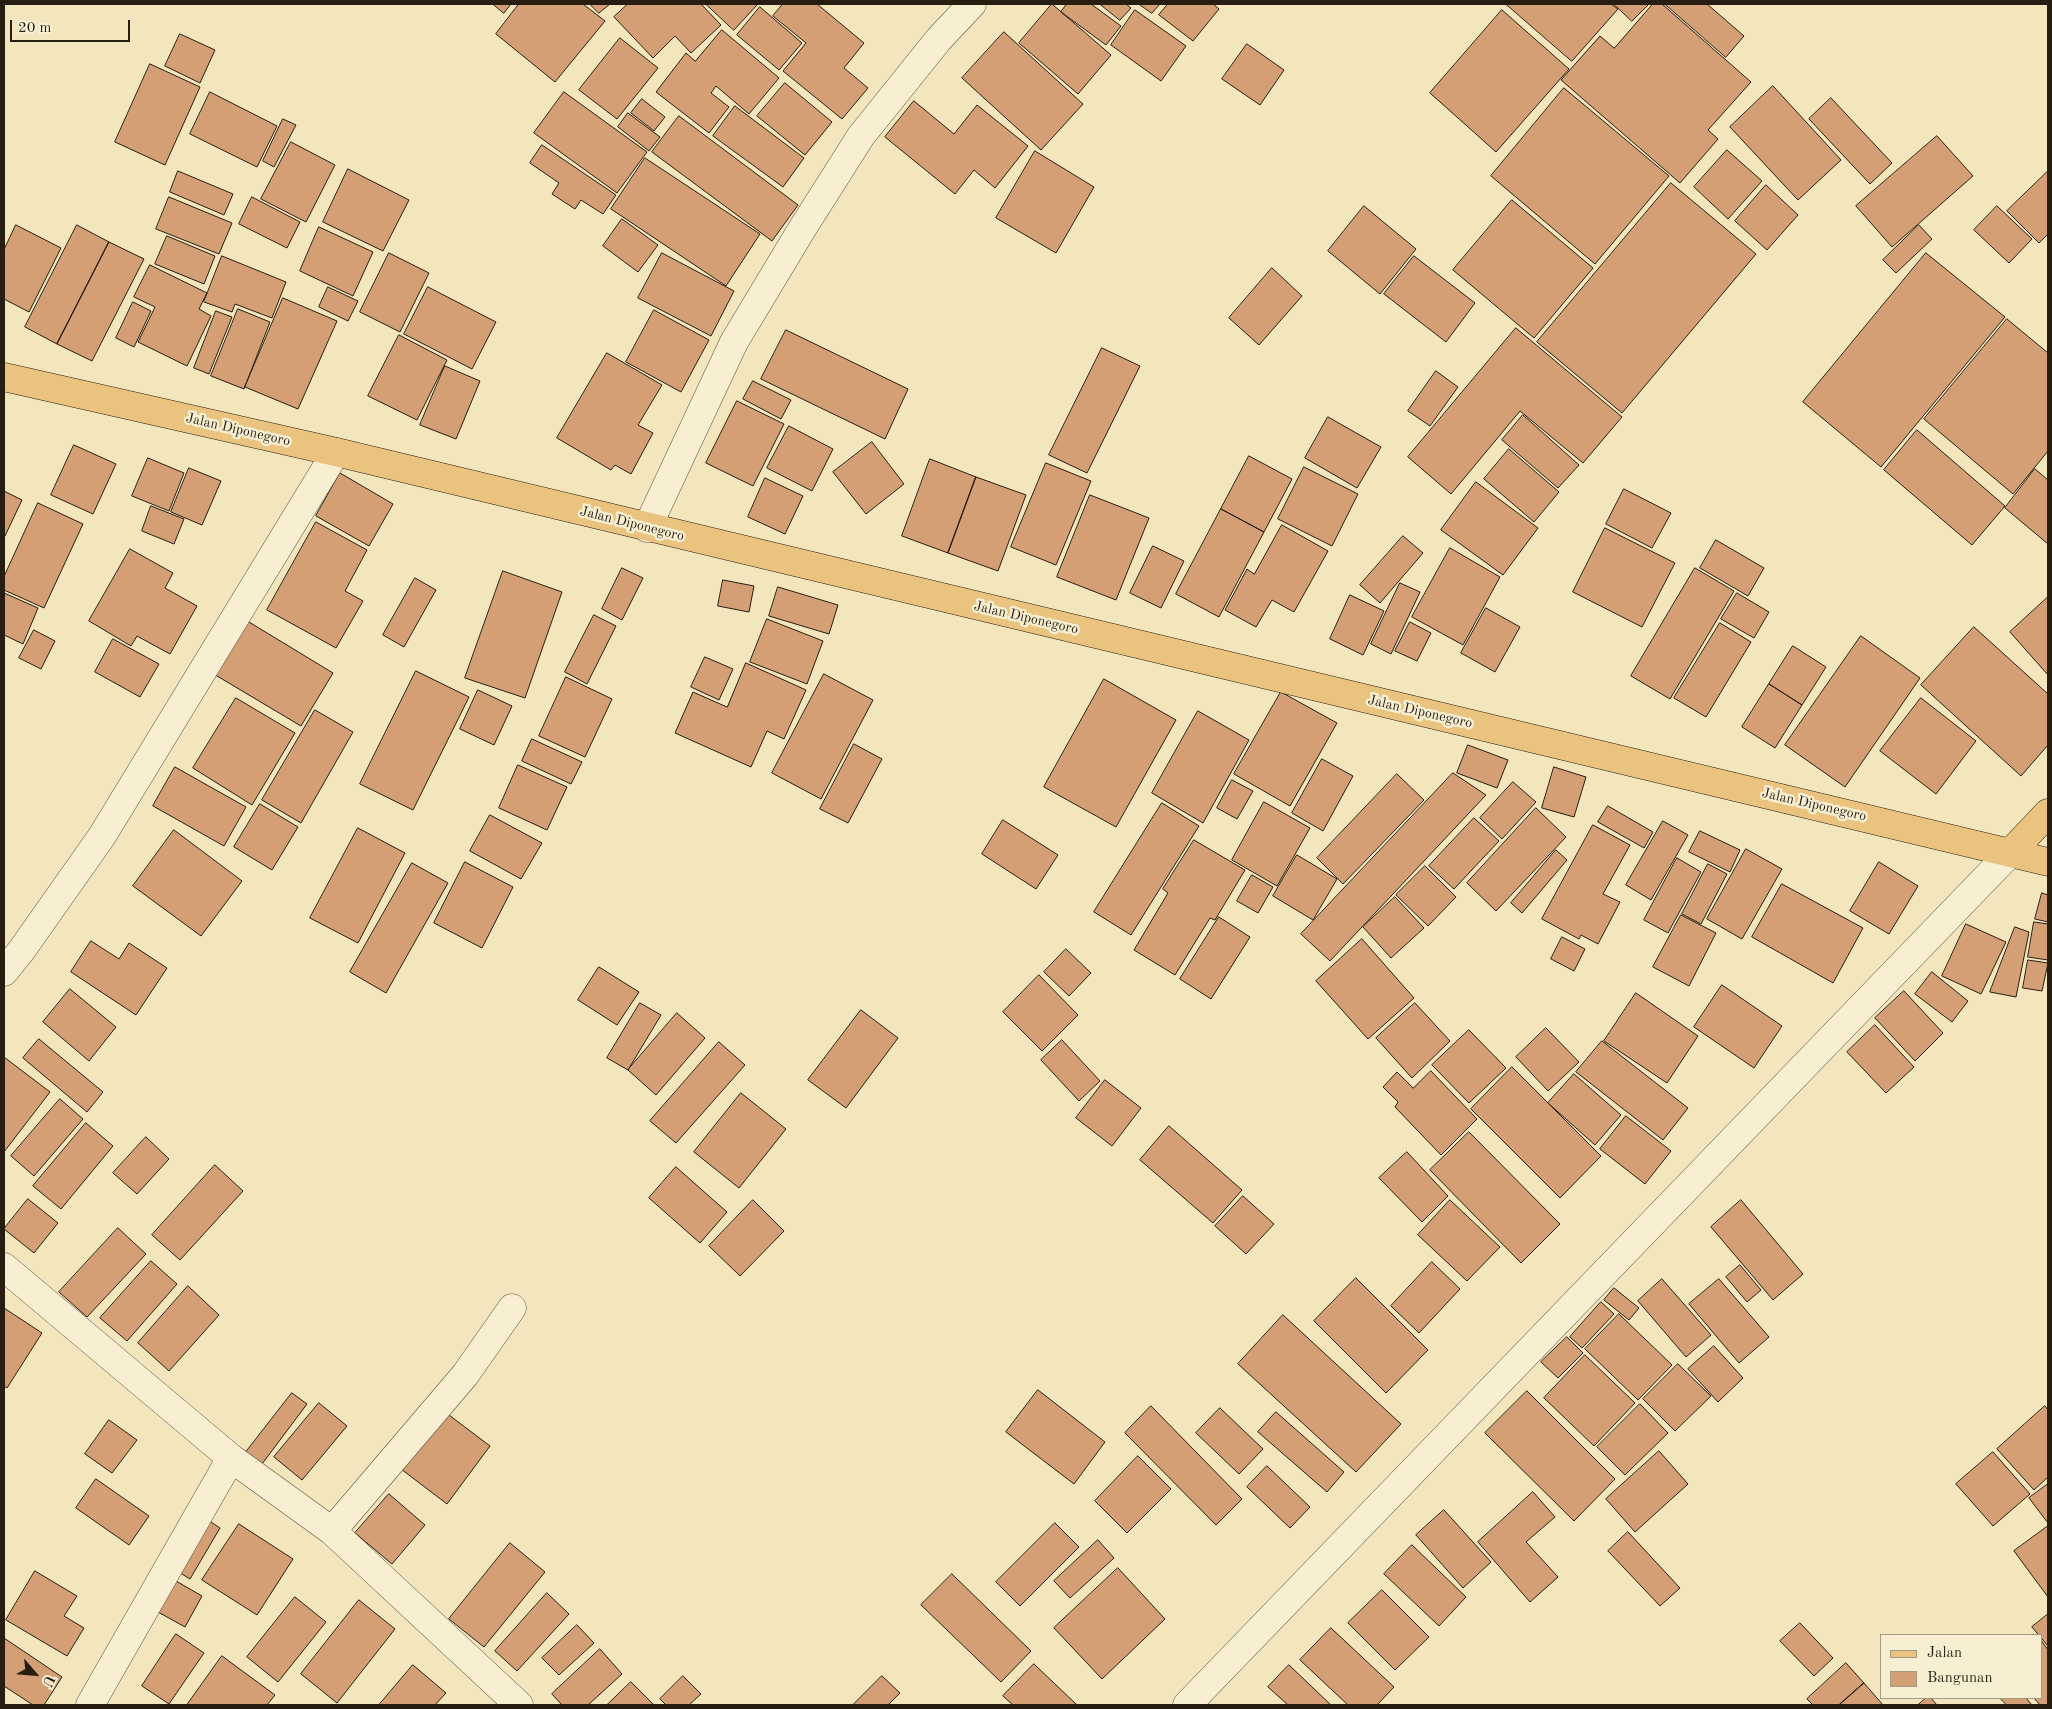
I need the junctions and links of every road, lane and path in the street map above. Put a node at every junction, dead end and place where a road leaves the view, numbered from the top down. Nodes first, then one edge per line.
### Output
1 (972, 4) edge
2 (4, 377) edge
3 (336, 452) junction
4 (647, 528) junction
5 (2048, 813) edge
6 (2012, 852) junction
7 (2048, 862) edge
8 (4, 972) edge
9 (4, 1267) edge
10 (512, 1308) dead end
11 (231, 1458) junction
12 (332, 1532) junction
13 (90, 1705) edge
14 (519, 1705) edge
15 (1187, 1705) edge

1 - 4 street
2 - 3 main road, Jalan Diponegoro
3 - 4 main road, Jalan Diponegoro
3 - 8 street
4 - 6 main road, Jalan Diponegoro
5 - 6 main road
6 - 7 main road, Jalan Diponegoro
6 - 15 street
9 - 11 street
10 - 12 street
11 - 12 street
11 - 13 street
12 - 14 street

